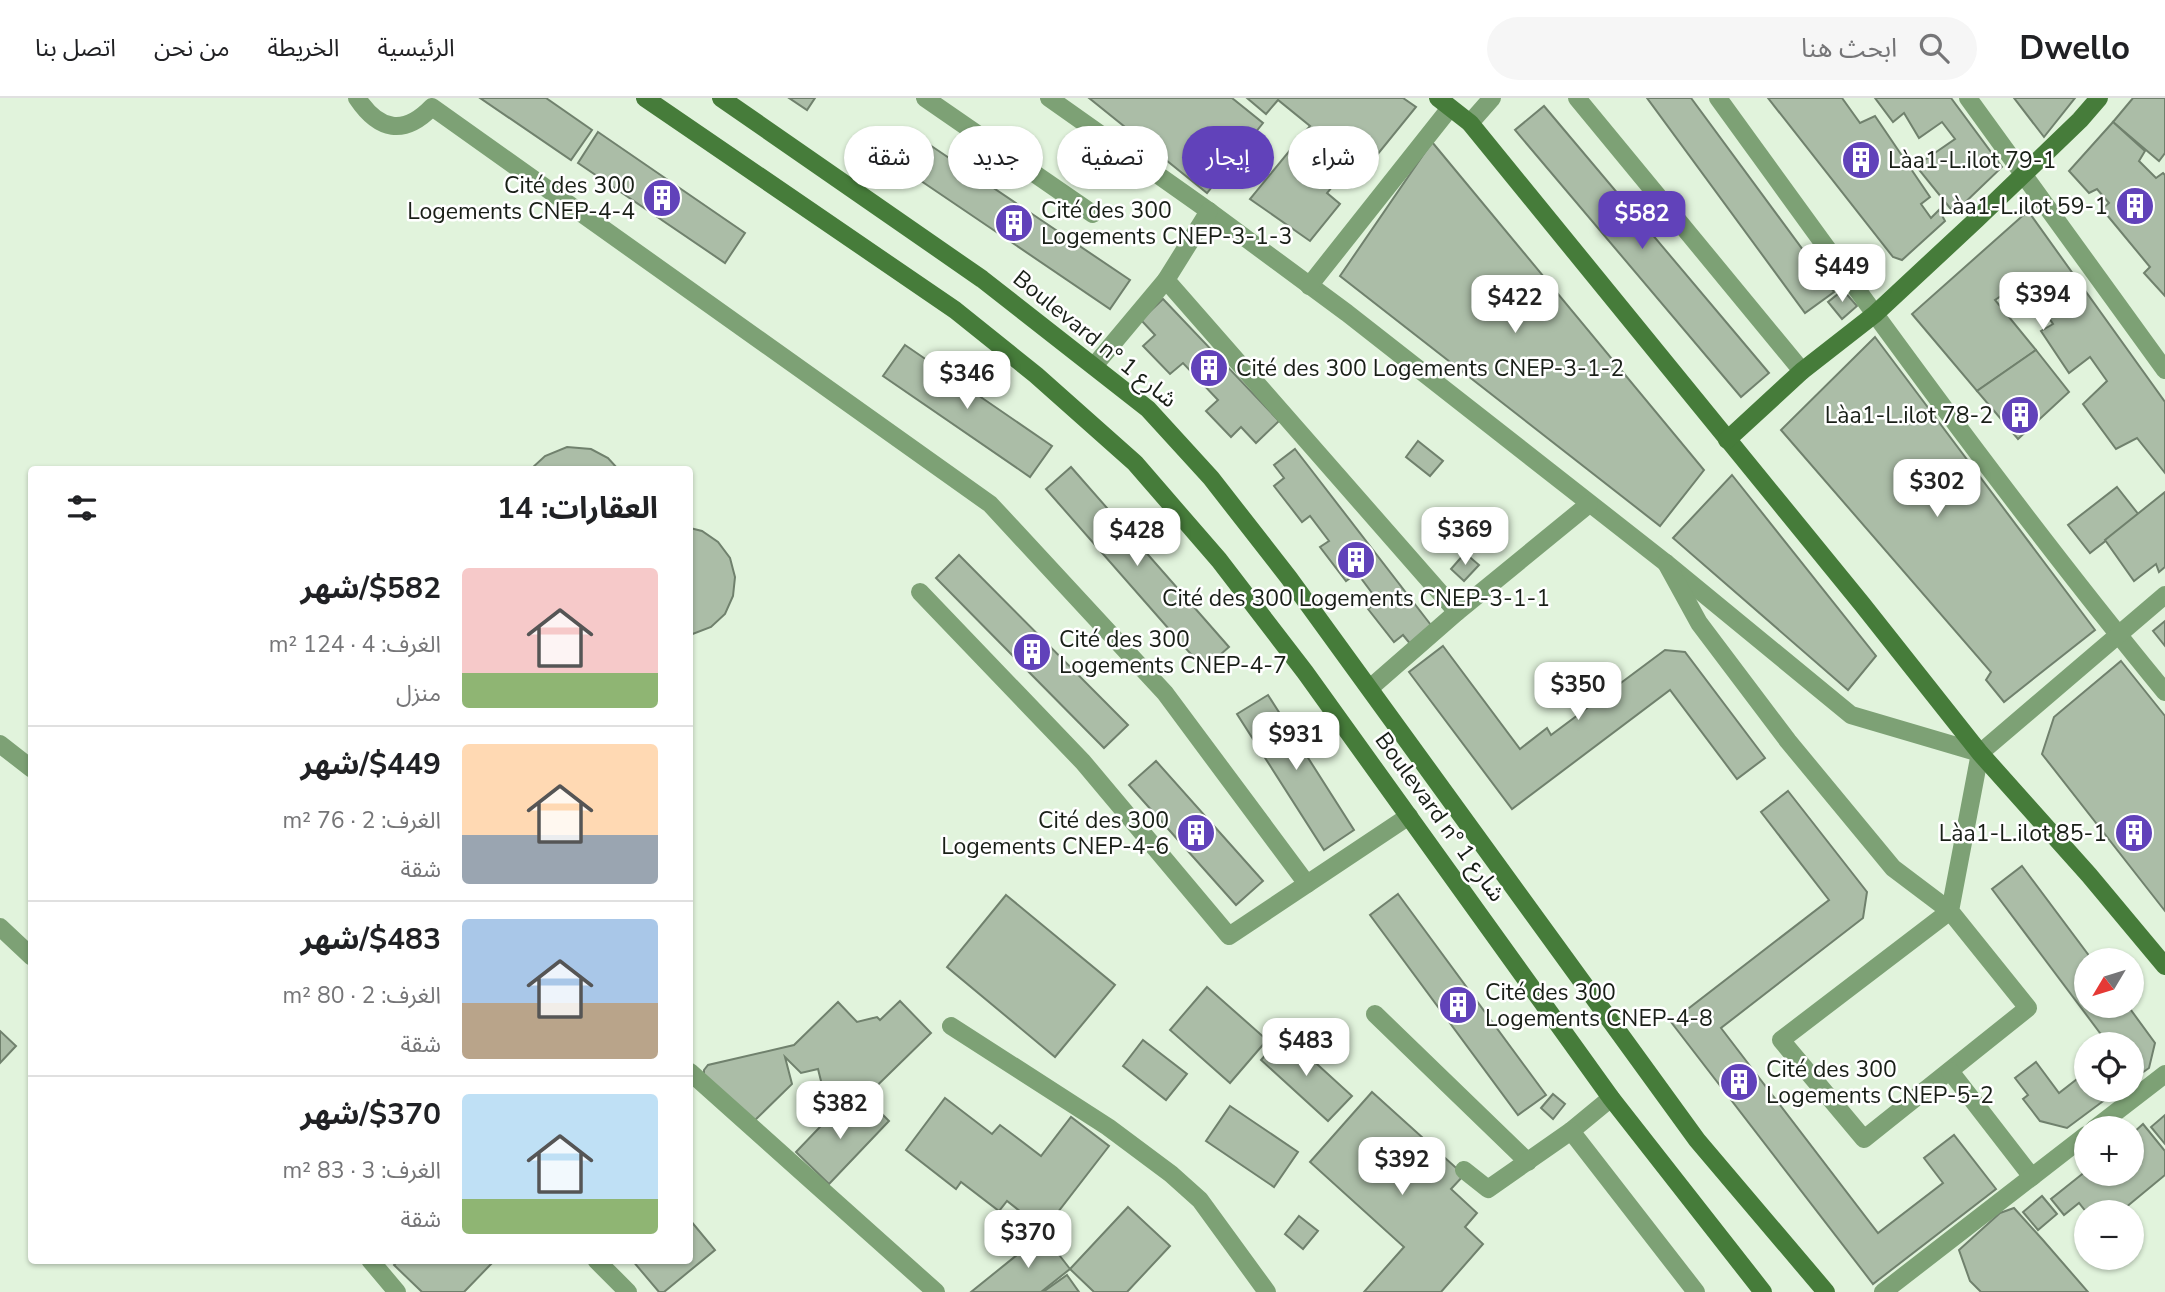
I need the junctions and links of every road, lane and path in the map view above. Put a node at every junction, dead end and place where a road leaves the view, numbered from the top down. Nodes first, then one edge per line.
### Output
1 (357, 98) edge
2 (645, 98) edge
3 (721, 98) edge
4 (925, 98) edge
5 (1049, 98) edge
6 (1492, 98) edge
7 (1577, 98) edge
8 (1718, 98) edge
9 (1968, 98) edge
10 (2099, 98) edge
11 (1444, 103) edge
12 (1470, 123) junction
13 (2022, 174) junction
14 (1209, 211) junction
15 (1093, 214) dead end
16 (1166, 280) junction
17 (1309, 286) junction
18 (1875, 314) junction
19 (1094, 366) junction
20 (2165, 370) edge
21 (1802, 371) junction
22 (1727, 440) junction
23 (1589, 504) junction
24 (1665, 563) junction
25 (920, 592) dead end
26 (2165, 595) edge
27 (1457, 612) junction
28 (2118, 635) junction
29 (1370, 688) junction
30 (2165, 692) edge
31 (0, 744) edge
32 (1980, 753) junction
33 (28, 766) edge
34 (1409, 816) junction
35 (1307, 884) junction
36 (1950, 911) junction
37 (0, 927) edge
38 (28, 953) edge
39 (2165, 966) edge
40 (1375, 1014) dead end
41 (951, 1026) dead end
42 (1950, 1071) junction
43 (2165, 1074) edge
44 (693, 1075) edge
45 (1611, 1098) junction
46 (2111, 1116) edge
47 (1571, 1131) junction
48 (2074, 1144) edge
49 (1528, 1162) junction
50 (1464, 1170) dead end
51 (2032, 1177) junction
52 (373, 1264) edge
53 (600, 1264) edge
54 (397, 1292) edge
55 (628, 1292) edge
56 (936, 1292) edge
57 (1268, 1292) edge
58 (1696, 1292) edge
59 (1763, 1292) edge
60 (1826, 1292) edge
61 (1883, 1292) edge

1 - 35 street
2 - 34 main road, Boulevard n° شارع 1
3 - 19 main road, Boulevard n° شارع 1
4 - 15 street
5 - 14 street
6 - 12 street
7 - 21 street
8 - 18 street
9 - 13 street
10 - 13 main road
11 - 12 main road
11 - 17 street
12 - 22 main road
13 - 18 main road
13 - 20 street
14 - 16 street
14 - 17 street
16 - 19 street
16 - 27 street
17 - 23 street
18 - 21 main road
18 - 28 street
19 - 29 main road, Boulevard n° شارع 1
21 - 22 main road
22 - 32 main road
23 - 24 street
23 - 27 street
24 - 32 street
24 - 36 street
25 - 35 street
26 - 28 street
27 - 29 street
28 - 30 street
28 - 32 street
29 - 60 main road, Boulevard n° شارع 1
31 - 33 street
32 - 36 street
32 - 39 main road
34 - 35 street
34 - 45 main road, Boulevard n° شارع 1
36 - 42 street
36 - 42 street
37 - 38 street
40 - 49 street
41 - 57 street
42 - 51 street
43 - 46 street
44 - 56 street
45 - 47 street
45 - 59 main road, Boulevard n° شارع 1
47 - 49 street
47 - 58 street
48 - 51 street
49 - 50 street
51 - 61 street
52 - 54 street
53 - 55 street

